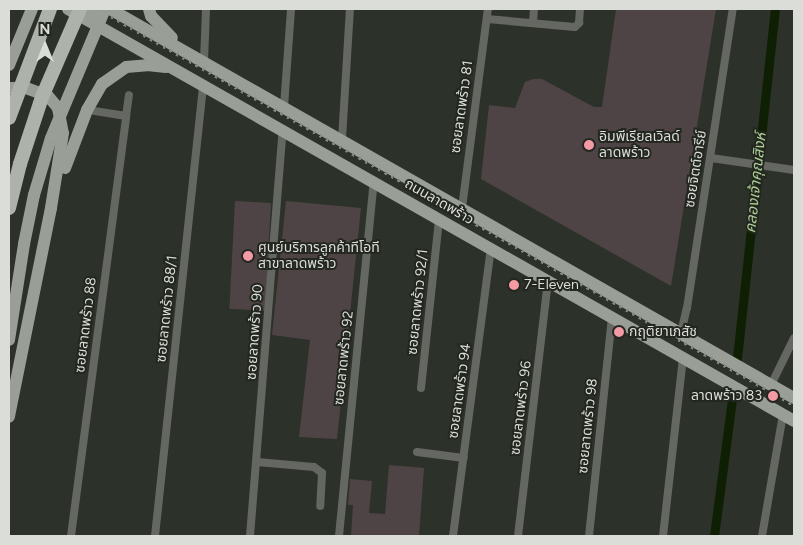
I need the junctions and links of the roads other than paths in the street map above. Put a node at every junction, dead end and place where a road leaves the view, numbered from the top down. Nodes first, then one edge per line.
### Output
1 (32, 9) edge
2 (50, 9) edge
3 (68, 9) edge
4 (105, 9) edge
5 (110, 9) edge
6 (149, 9) edge
7 (206, 9) edge
8 (291, 9) edge
9 (350, 9) edge
10 (488, 9) edge
11 (534, 9) edge
12 (580, 9) edge
13 (733, 9) edge
14 (88, 12) edge
15 (487, 19) junction
16 (533, 22) junction
17 (190, 54) junction
18 (204, 61) junction
19 (9, 64) edge
20 (175, 69) junction
21 (203, 85) junction
22 (9, 88) edge
23 (129, 95) dead end
24 (284, 107) junction
25 (86, 110) junction
26 (126, 116) junction
27 (9, 118) edge
28 (283, 129) junction
29 (342, 139) junction
30 (710, 158) junction
31 (794, 170) edge
32 (374, 181) junction
33 (9, 208) edge
34 (51, 208) junction
35 (462, 208) junction
36 (439, 219) junction
37 (491, 249) junction
38 (548, 282) junction
39 (612, 318) junction
40 (681, 333) junction
41 (794, 338) edge
42 (9, 340) edge
43 (683, 358) junction
44 (771, 385) junction
45 (421, 388) dead end
46 (794, 398) edge
47 (783, 415) junction
48 (9, 416) edge
49 (794, 421) edge
50 (417, 452) dead end
51 (464, 458) junction
52 (257, 462) junction
53 (320, 506) dead end
54 (71, 536) edge
55 (155, 536) edge
56 (250, 536) edge
57 (340, 536) edge
58 (453, 536) edge
59 (518, 536) edge
60 (589, 536) edge
61 (663, 536) edge
62 (762, 536) edge

1 - 19 main road
2 - 27 highway, bridge
3 - 14 main road, ถนนลาดพร้าว
4 - 42 main road, bridge
5 - 17 main road, ถนนลาดพร้าว
6 - 17 main road
7 - 18 street
8 - 24 street
9 - 29 street
10 - 15 street, ซอยลาดพร้าว 81
11 - 16 street
12 - 16 street
13 - 30 street, ซอยจิตต์อารีย์
14 - 20 main road, ถนนลาดพร้าว
14 - 33 highway, bridge
15 - 16 street
15 - 35 street, ซอยลาดพร้าว 81
17 - 18 main road, ถนนลาดพร้าว
18 - 24 main road, ถนนลาดพร้าว
20 - 21 main road, ถนนลาดพร้าว
20 - 25 main road
21 - 28 main road, ถนนลาดพร้าว
21 - 55 street, ซอยลาดพร้าว 88/1
22 - 34 main road
23 - 26 street, ซอยลาดพร้าว 88
24 - 29 main road, ถนนลาดพร้าว
25 - 26 street
25 - 34 main road
26 - 54 street, ซอยลาดพร้าว 88
28 - 32 main road, ถนนลาดพร้าว
28 - 52 street, ซอยลาดพร้าว 90
29 - 35 main road, ถนนลาดพร้าว
30 - 31 street
30 - 40 street, ซอยจิตต์อารีย์
32 - 36 main road, ถนนลาดพร้าว
32 - 57 street, ซอยลาดพร้าว 92
34 - 48 main road
35 - 40 main road, ถนนลาดพร้าว
36 - 37 main road, ถนนลาดพร้าว
36 - 45 street, ซอยลาดพร้าว 92/1
37 - 38 main road, ถนนลาดพร้าว
37 - 51 street, ซอยลาดพร้าว 94
38 - 39 main road, ถนนลาดพร้าว
38 - 59 street, ซอยลาดพร้าว 96
39 - 43 main road, ถนนลาดพร้าว
39 - 60 street, ซอยลาดพร้าว 98
40 - 44 main road, ถนนลาดพร้าว
41 - 44 street
43 - 47 main road, ถนนลาดพร้าว
43 - 61 street
44 - 46 main road, ถนนลาดพร้าว
47 - 49 main road, ถนนลาดพร้าว
47 - 62 street
50 - 51 street
51 - 58 street, ซอยลาดพร้าว 94
52 - 53 street
52 - 56 street, ซอยลาดพร้าว 90

